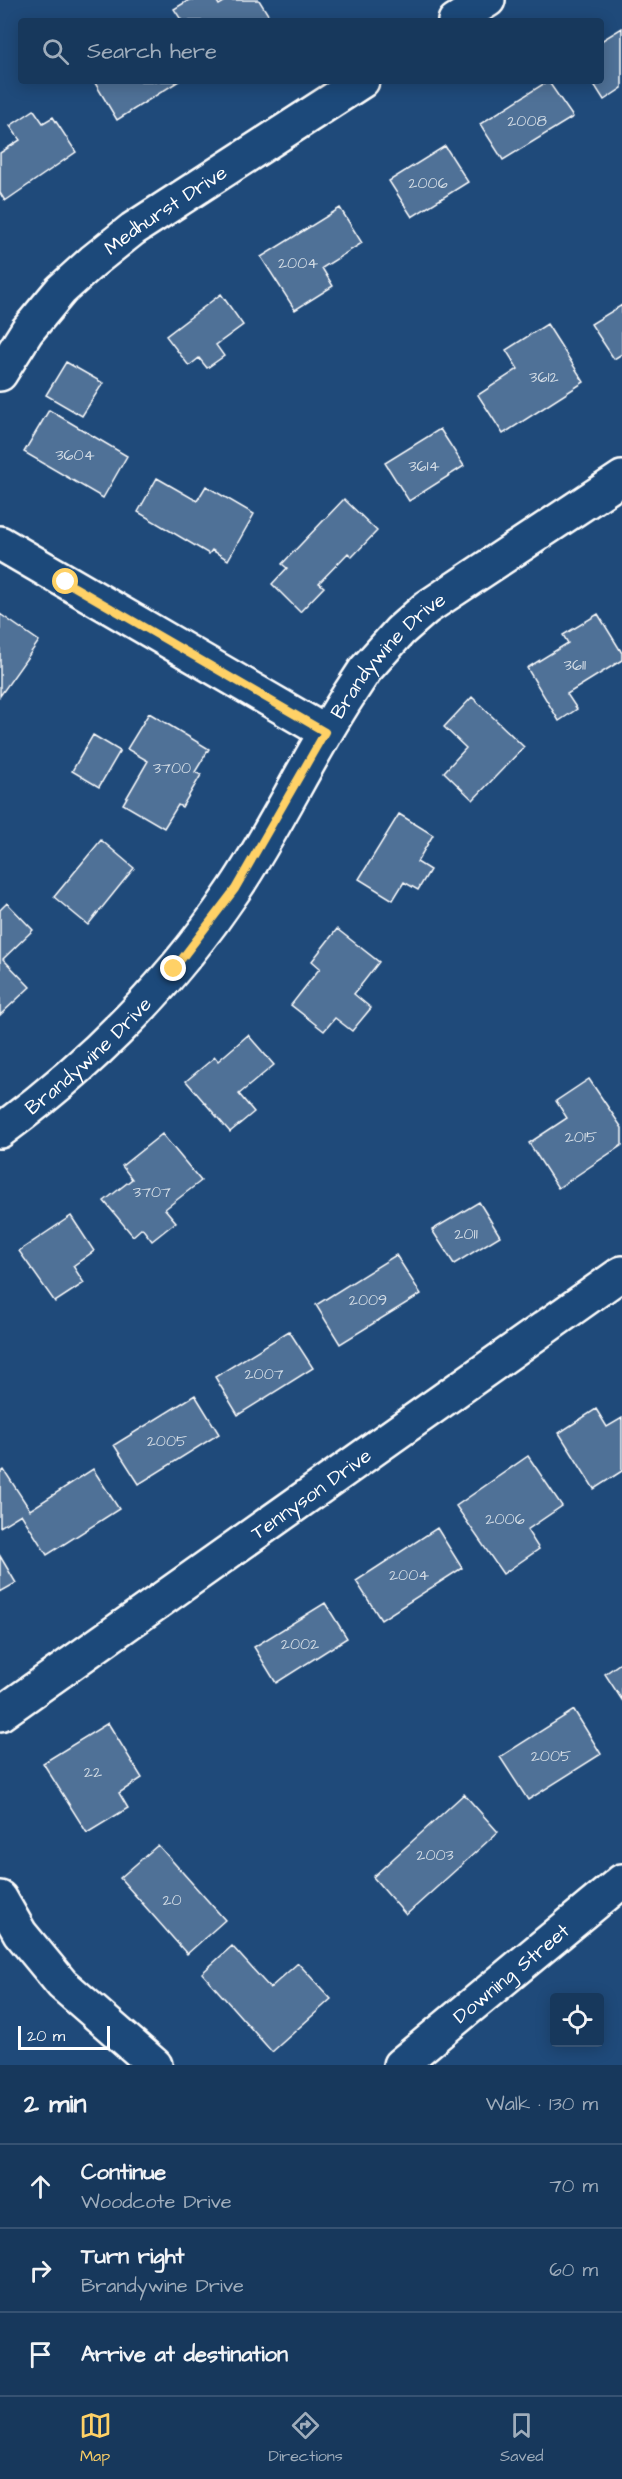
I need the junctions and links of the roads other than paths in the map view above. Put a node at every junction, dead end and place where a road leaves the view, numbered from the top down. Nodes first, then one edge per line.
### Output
1 (488, 0) edge
2 (460, 18) edge
3 (357, 84) edge
4 (0, 374) edge
5 (622, 478) edge
6 (0, 543) edge
7 (325, 732) junction
8 (0, 1131) edge
9 (622, 1273) edge
10 (0, 1714) edge
11 (622, 1881) edge
12 (0, 1898) edge
13 (155, 2065) edge
14 (400, 2065) edge

1 - 2 street
3 - 4 street, Medhurst Drive
5 - 7 street, Brandywine Drive
6 - 7 street
7 - 8 street, Brandywine Drive
9 - 10 street, Tennyson Drive
11 - 14 street, Downing Street
12 - 13 street

